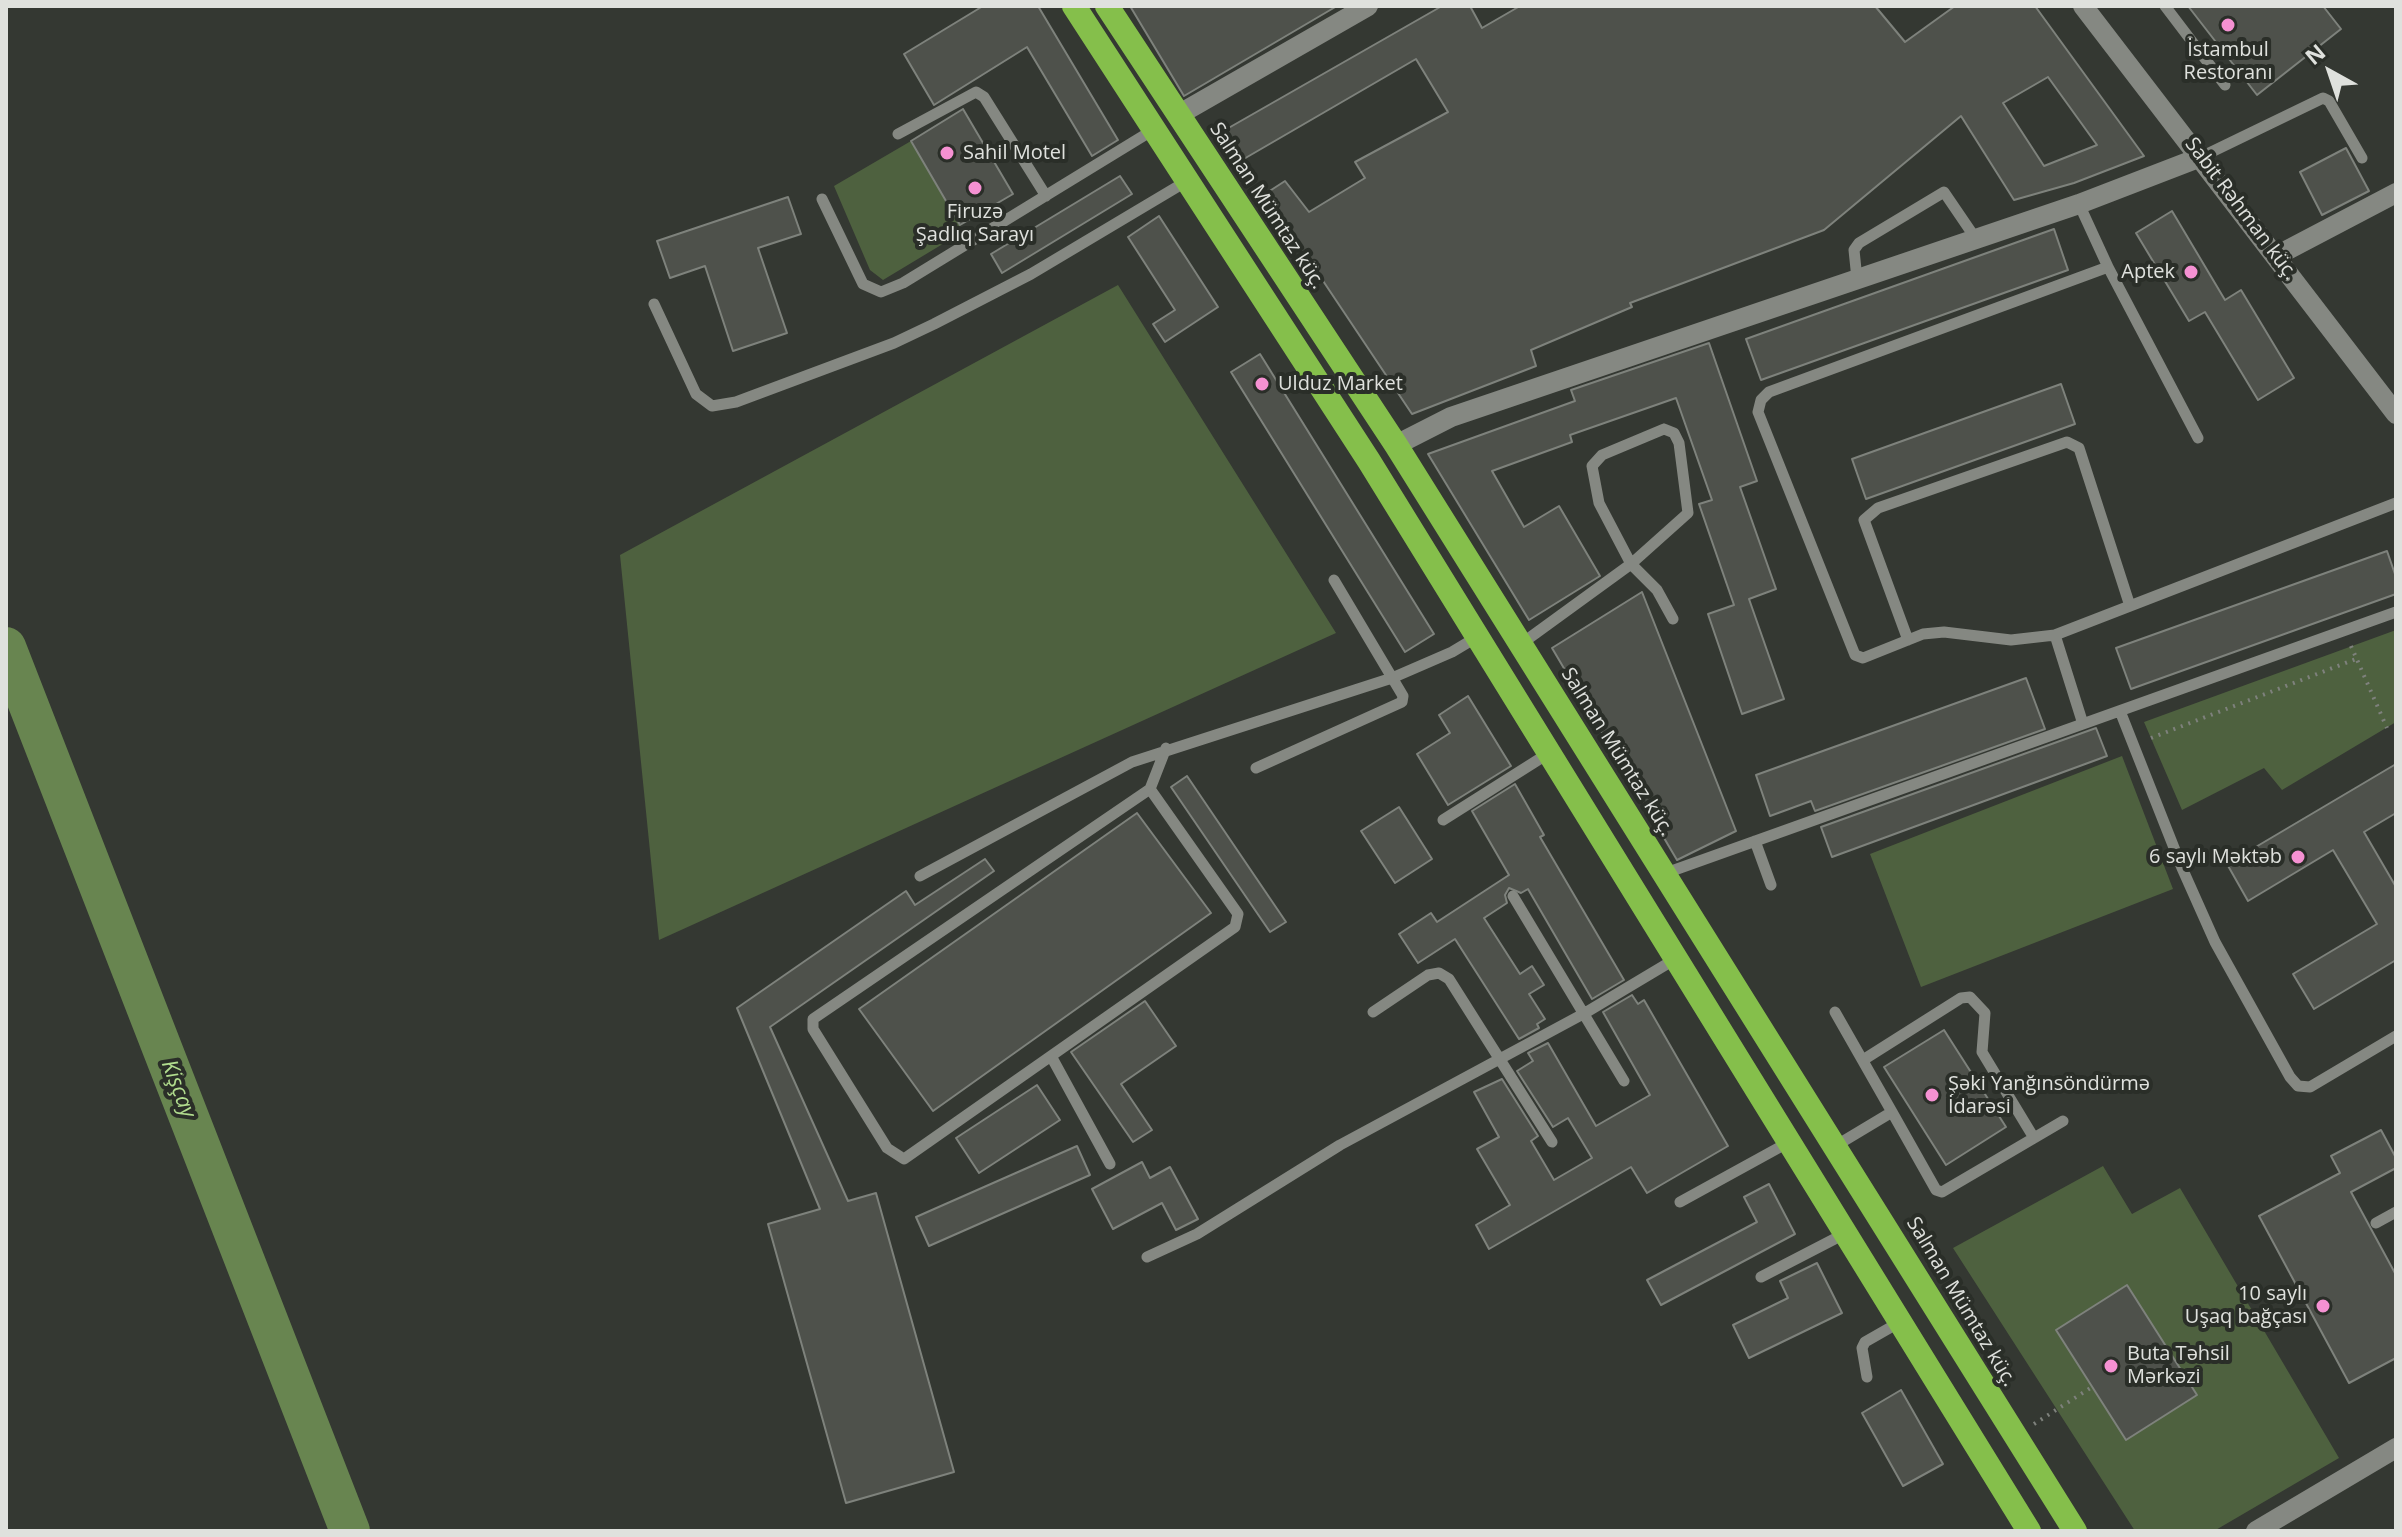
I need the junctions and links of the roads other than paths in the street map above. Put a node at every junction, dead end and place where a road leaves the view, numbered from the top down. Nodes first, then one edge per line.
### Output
1 (1074, 6) edge
2 (1107, 6) edge
3 (1368, 6) edge
4 (2083, 6) edge
5 (2165, 6) edge
6 (2225, 85) dead end
7 (1178, 115) junction
8 (1153, 130) junction
9 (898, 134) dead end
10 (2201, 157) junction
11 (2362, 158) dead end
12 (1187, 181) junction
13 (2396, 193) edge
14 (1046, 196) junction
15 (822, 199) dead end
16 (2079, 204) junction
17 (1976, 239) junction
18 (2276, 256) junction
19 (2108, 267) junction
20 (1857, 279) junction
21 (654, 304) dead end
22 (2396, 414) edge
23 (2198, 438) dead end
24 (1396, 445) junction
25 (2396, 503) edge
26 (1631, 564) junction
27 (1334, 580) dead end
28 (2130, 606) junction
29 (2396, 612) edge
30 (1673, 619) dead end
31 (1505, 620) junction
32 (2055, 635) junction
33 (1477, 637) junction
34 (1908, 640) junction
35 (1521, 644) junction
36 (1392, 678) junction
37 (1560, 706) junction
38 (2120, 711) junction
39 (1531, 723) junction
40 (2083, 724) junction
41 (1166, 748) junction
42 (1549, 753) junction
43 (1256, 768) dead end
44 (1150, 789) junction
45 (1443, 820) dead end
46 (1755, 841) junction
47 (1666, 873) junction
48 (920, 876) dead end
49 (1771, 885) dead end
50 (1513, 896) dead end
51 (1677, 958) junction
52 (1373, 1012) dead end
53 (1835, 1012) dead end
54 (1585, 1013) junction
55 (2396, 1036) edge
56 (1051, 1056) junction
57 (1863, 1060) junction
58 (1624, 1081) dead end
59 (1892, 1112) junction
60 (2063, 1121) dead end
61 (2034, 1138) junction
62 (1791, 1141) junction
63 (1552, 1142) dead end
64 (1837, 1145) junction
65 (1110, 1164) dead end
66 (1806, 1165) junction
67 (1680, 1202) dead end
68 (2396, 1212) edge
69 (2376, 1223) dead end
70 (1846, 1233) junction
71 (1147, 1257) dead end
72 (1761, 1277) dead end
73 (1900, 1322) junction
74 (1867, 1377) dead end
75 (2396, 1448) edge
76 (2029, 1531) edge
77 (2075, 1531) edge
78 (2256, 1531) edge

1 - 8 highway
2 - 7 highway, Salman Mümtaz küç.
3 - 7 street
4 - 10 street, Sabit Rəhman küç.
5 - 6 lane
7 - 24 highway, Salman Mümtaz küç.
8 - 12 highway
8 - 14 lane
9 - 14 lane
10 - 11 lane
10 - 16 street
10 - 18 street, Sabit Rəhman küç.
12 - 21 lane
12 - 33 highway
13 - 18 street
14 - 15 lane
16 - 17 street
16 - 19 lane
17 - 20 street
17 - 20 lane
18 - 22 street, Sabit Rəhman küç.
19 - 23 lane
19 - 34 lane
20 - 24 street
24 - 31 highway, Salman Mümtaz küç.
25 - 28 lane
26 - 26 lane
26 - 30 lane
26 - 35 lane
27 - 36 lane
28 - 32 lane
28 - 34 lane
29 - 38 lane
31 - 33 highway
31 - 35 highway, Salman Mümtaz küç.
32 - 34 lane
32 - 40 lane
33 - 36 lane
33 - 39 highway
35 - 37 highway, Salman Mümtaz küç.
36 - 41 lane
36 - 43 lane
37 - 39 highway
37 - 47 highway, Salman Mümtaz küç.
38 - 40 lane
38 - 55 lane
39 - 42 highway
40 - 46 lane
41 - 44 lane
41 - 48 lane
42 - 45 lane
42 - 51 highway
44 - 56 lane
44 - 56 lane
46 - 47 lane
46 - 49 lane
47 - 64 highway, Salman Mümtaz küç.
50 - 54 lane
51 - 54 lane
51 - 62 highway
52 - 63 lane
53 - 57 lane
54 - 58 lane
54 - 71 lane
56 - 65 lane
57 - 59 lane
57 - 61 lane
59 - 61 lane
59 - 64 lane
60 - 61 lane
62 - 66 highway
62 - 67 lane
64 - 66 highway
64 - 77 highway, Salman Mümtaz küç.
66 - 70 highway
68 - 69 lane
70 - 72 lane
70 - 73 highway
73 - 74 lane
73 - 76 highway
75 - 78 street

